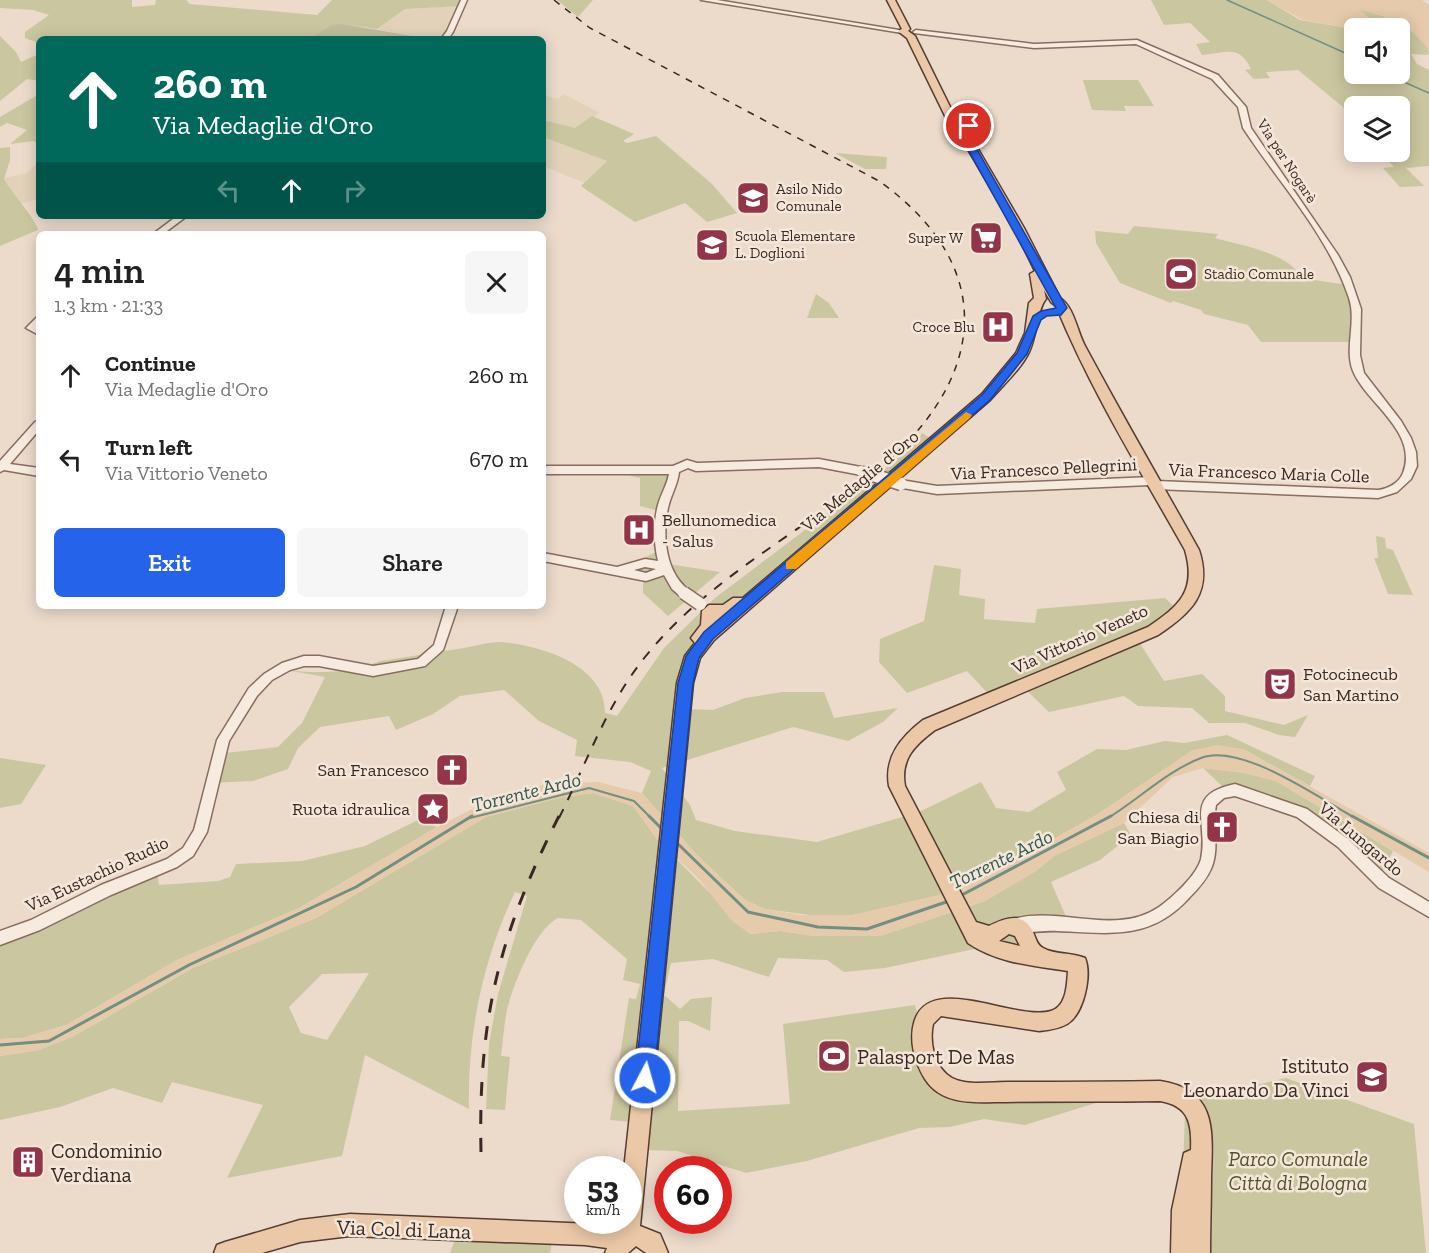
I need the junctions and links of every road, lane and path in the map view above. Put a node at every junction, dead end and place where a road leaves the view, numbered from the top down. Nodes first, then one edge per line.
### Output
1 (464, 0) edge
2 (705, 0) edge
3 (891, 0) edge
4 (909, 31) junction
5 (447, 36) edge
6 (179, 219) edge
7 (161, 231) edge
8 (1049, 309) junction
9 (36, 427) edge
10 (1, 467) edge
11 (546, 470) edge
12 (36, 472) edge
13 (674, 473) junction
14 (1153, 483) junction
15 (1382, 494) joint
16 (662, 544) junction
17 (546, 557) edge
18 (645, 563) junction
19 (790, 566) junction
20 (666, 568) junction
21 (614, 571) junction
22 (646, 578) junction
23 (681, 591) junction
24 (451, 609) edge
25 (706, 609) junction
26 (724, 622) junction
27 (687, 675) junction
28 (1429, 910) edge
29 (0, 938) edge
30 (1015, 940) junction
31 (1187, 1104) junction
32 (636, 1156) edge
33 (642, 1224) edge
34 (591, 1235) junction
35 (619, 1241) edge
36 (656, 1246) edge
37 (225, 1253) edge
38 (1182, 1253) edge
39 (1199, 1253) edge

1 - 5 street
2 - 4 street
3 - 4 main road, Via Vittorio Veneto
4 - 8 main road, Via Vittorio Veneto
4 - 15 street, Via per Nogarè
6 - 7 street
8 - 14 main road, Via Vittorio Veneto
8 - 19 main road, Via Medaglie d'Oro
9 - 10 street
10 - 12 street
11 - 13 street
13 - 14 street, Via Francesco Pellegrini, bridge
13 - 16 street
14 - 15 street, Via Francesco Maria Colle
14 - 30 main road, Via Vittorio Veneto
16 - 18 street
16 - 20 street
17 - 21 street
18 - 20 street
18 - 21 street
19 - 25 main road
19 - 26 main road, Via Medaglie d'Oro
20 - 22 street
20 - 23 street
21 - 22 street
22 - 23 street
23 - 25 street, bridge
24 - 29 street, Via Eustachio Rudio
25 - 26 street
25 - 27 main road
26 - 27 main road, Via Medaglie d'Oro
27 - 32 main road, Via Medaglie d'Oro
28 - 30 street, Via Lungardo
30 - 31 main road
31 - 38 main road
31 - 39 main road
33 - 36 main road
34 - 35 main road
34 - 35 main road
34 - 37 main road, Via Col di Lana
35 - 36 main road

